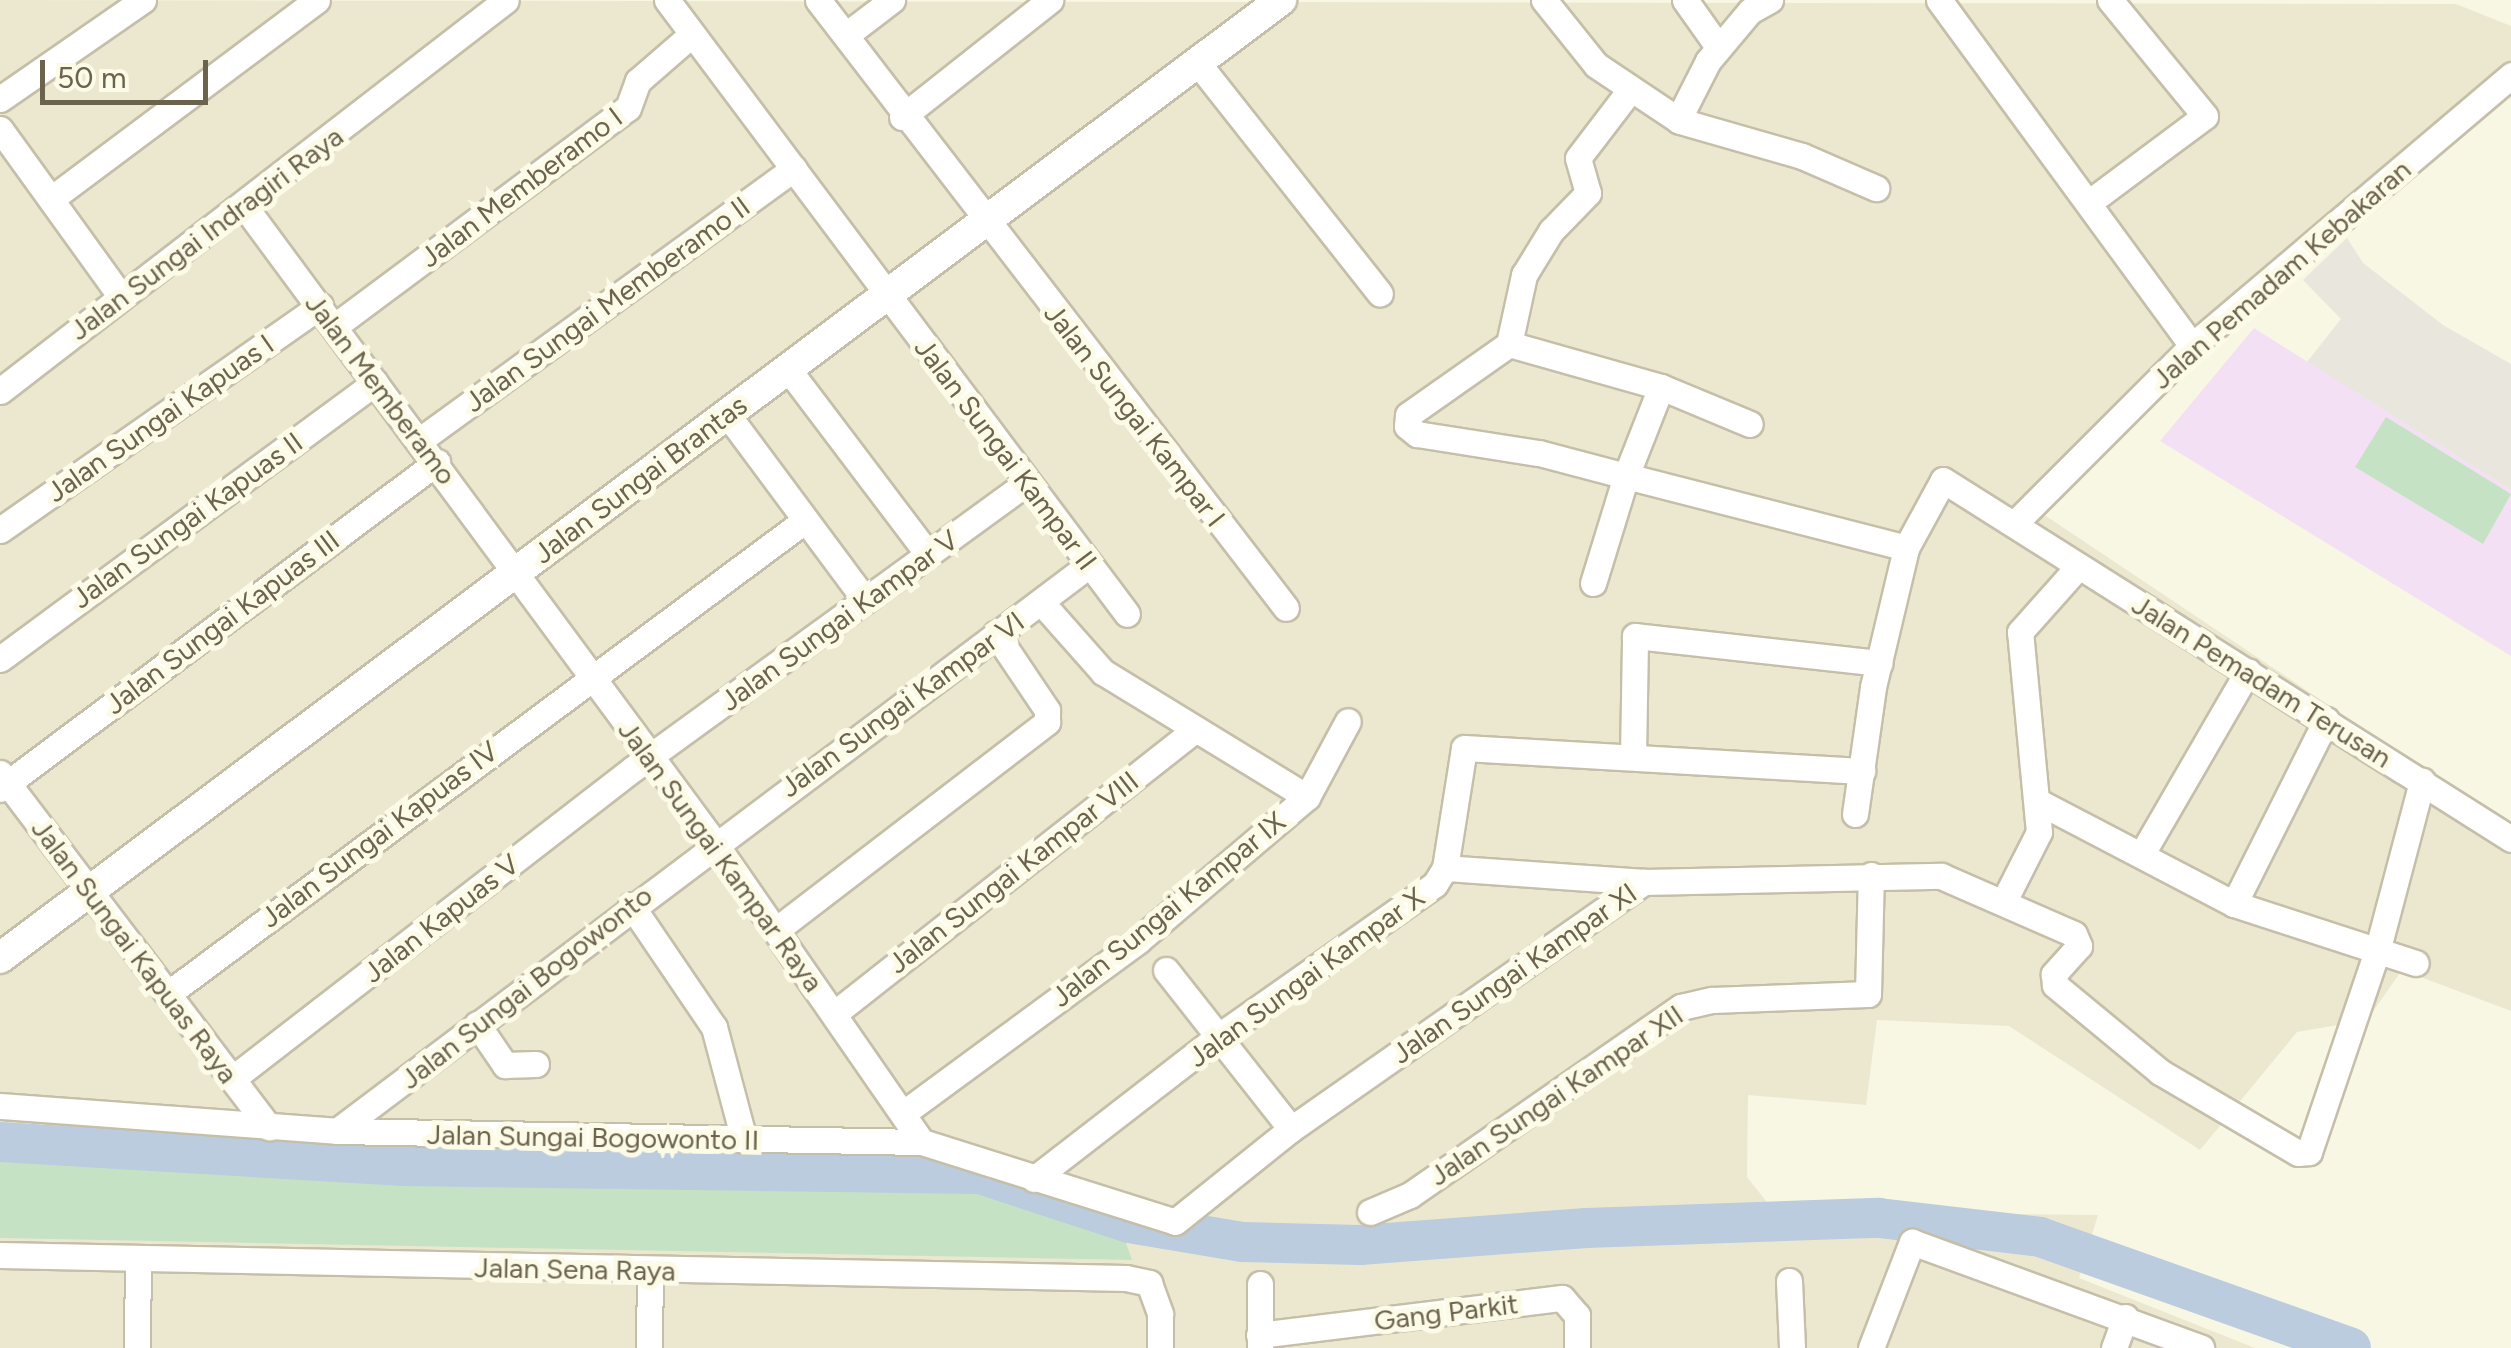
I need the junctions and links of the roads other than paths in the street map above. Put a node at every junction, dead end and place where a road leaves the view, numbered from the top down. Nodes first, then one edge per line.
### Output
1 (144, 0) edge
2 (317, 0) edge
3 (506, 0) edge
4 (667, 0) edge
5 (818, 0) edge
6 (892, 0) edge
7 (1050, 0) edge
8 (1280, 0) edge
9 (1544, 0) edge
10 (1685, 0) edge
11 (1770, 0) edge
12 (1940, 0) edge
13 (2110, 0) edge
14 (691, 36) junction
15 (846, 36) junction
16 (1714, 41) dead end
17 (1197, 62) junction
18 (2511, 74) edge
19 (1630, 90) junction
20 (0, 99) edge
21 (902, 117) junction
22 (1678, 120) junction
23 (0, 128) edge
24 (794, 168) junction
25 (1876, 188) dead end
26 (51, 198) junction
27 (2092, 201) junction
28 (244, 207) junction
29 (984, 222) junction
30 (890, 291) junction
31 (1380, 294) dead end
32 (121, 296) junction
33 (327, 316) junction
34 (1509, 344) junction
35 (2192, 346) junction
36 (788, 369) junction
37 (3, 382) edge
38 (375, 383) junction
39 (1661, 387) junction
40 (727, 414) junction
41 (1750, 424) dead end
42 (420, 440) junction
43 (437, 462) junction
44 (1626, 476) junction
45 (1027, 482) junction
46 (804, 521) junction
47 (2015, 522) junction
48 (0, 530) edge
49 (1906, 548) junction
50 (928, 554) junction
51 (1089, 565) junction
52 (2078, 566) junction
53 (515, 573) junction
54 (1594, 583) dead end
55 (865, 600) junction
56 (1041, 602) junction
57 (1286, 608) dead end
58 (1127, 614) dead end
59 (996, 634) junction
60 (0, 659) edge
61 (1880, 663) junction
62 (2248, 671) junction
63 (591, 676) junction
64 (2326, 720) junction
65 (1348, 721) dead end
66 (1192, 731) junction
67 (1634, 756) junction
68 (650, 757) junction
69 (1862, 771) junction
70 (2, 782) edge
71 (2422, 782) junction
72 (1307, 796) junction
73 (2036, 801) junction
74 (1855, 814) dead end
75 (2511, 839) edge
76 (714, 842) junction
77 (2143, 852) junction
78 (1446, 868) junction
79 (1871, 875) junction
80 (1644, 882) junction
81 (92, 889) junction
82 (2005, 899) junction
83 (2234, 904) junction
84 (631, 905) junction
85 (776, 930) junction
86 (2378, 948) junction
87 (0, 958) edge
88 (2416, 963) dead end
89 (1166, 970) dead end
90 (169, 993) junction
91 (834, 1013) junction
92 (477, 1024) junction
93 (1219, 1036) junction
94 (536, 1064) dead end
95 (232, 1079) junction
96 (0, 1106) edge
97 (905, 1112) junction
98 (269, 1128) junction
99 (1292, 1130) junction
100 (338, 1131) junction
101 (744, 1140) junction
102 (922, 1142) junction
103 (1034, 1180) junction
104 (1370, 1212) dead end
105 (1175, 1222) joint
106 (0, 1255) edge
107 (138, 1258) junction
108 (650, 1272) junction
109 (1789, 1281) dead end
110 (1260, 1284) dead end
111 (2125, 1316) junction
112 (1259, 1342) edge
113 (137, 1348) edge
114 (649, 1348) edge
115 (1160, 1348) edge
116 (1577, 1348) edge
117 (1792, 1348) edge
118 (1872, 1348) edge
119 (2114, 1348) edge
120 (2201, 1348) edge

1 - 20 street
2 - 26 street
3 - 28 street, Jalan Sungai Indragiri Raya
4 - 14 street, Jalan Sungai Kampar II
5 - 15 street, Jalan Sungai Kampar I
6 - 15 street
7 - 21 street
8 - 17 street, Jalan Sungai Brantas
9 - 19 street
10 - 16 street
11 - 22 street
12 - 27 street
13 - 27 street
14 - 24 street, Jalan Sungai Kampar II
14 - 33 street, Jalan Memberamo I
15 - 21 street, Jalan Sungai Kampar I
17 - 29 street, Jalan Sungai Brantas
17 - 31 street
18 - 35 street, Jalan Pemadam Kebakaran
19 - 22 street
19 - 34 street
21 - 29 street, Jalan Sungai Kampar I
22 - 25 street
23 - 26 street
24 - 30 street, Jalan Sungai Kampar II
24 - 42 street, Jalan Sungai Memberamo II
26 - 32 street
27 - 35 street
28 - 32 street, Jalan Sungai Indragiri Raya
28 - 33 street, Jalan Memberamo
29 - 30 street, Jalan Sungai Brantas
29 - 57 street, Jalan Sungai Kampar I
30 - 36 street, Jalan Sungai Brantas
30 - 45 street, Jalan Sungai Kampar II
32 - 37 street, Jalan Sungai Indragiri Raya
33 - 38 street, Jalan Memberamo
33 - 48 street, Jalan Sungai Kapuas I
34 - 39 street
34 - 44 street
35 - 47 street, Jalan Pemadam Kebakaran
36 - 40 street, Jalan Sungai Brantas
36 - 50 street
38 - 42 street, Jalan Memberamo
38 - 60 street, Jalan Sungai Kapuas II
39 - 41 street
39 - 44 street
40 - 46 street
40 - 53 street, Jalan Sungai Brantas
42 - 43 street, Jalan Memberamo
43 - 53 street, Jalan Memberamo
43 - 70 street, Jalan Sungai Kapuas III
44 - 49 street
44 - 54 street
45 - 50 street, Jalan Sungai Kampar V
45 - 51 street, Jalan Sungai Kampar II
46 - 55 street
46 - 63 street, Jalan Sungai Kapuas IV
47 - 49 street, Jalan Pemadam Terusan
47 - 52 street, Jalan Pemadam Terusan
49 - 61 street
50 - 55 street, Jalan Sungai Kampar V
51 - 56 street, Jalan Sungai Kampar VI
51 - 58 street, Jalan Sungai Kampar II
52 - 62 street, Jalan Pemadam Terusan
52 - 73 street
53 - 63 street, Jalan Sungai Kampar Raya
53 - 81 street, Jalan Sungai Brantas
55 - 68 street, Jalan Sungai Kampar V
56 - 59 street, Jalan Sungai Kampar VI
56 - 66 street, Jalan Sungai Kampar IX
59 - 76 street, Jalan Sungai Kampar VI
59 - 85 street
61 - 67 street
61 - 69 street
62 - 64 street, Jalan Pemadam Terusan
62 - 77 street
63 - 68 street, Jalan Sungai Kampar Raya
63 - 90 street, Jalan Sungai Kapuas IV
64 - 71 street, Jalan Pemadam Terusan
64 - 83 street
65 - 72 street
66 - 72 street, Jalan Sungai Kampar IX
66 - 91 street, Jalan Sungai Kampar VIII
67 - 69 street, Jalan Sungai Kampar X
67 - 78 street, Jalan Sungai Kampar X
68 - 76 street, Jalan Sungai Kampar Raya
68 - 95 street, Jalan Kapuas V
69 - 74 street
70 - 81 street, Jalan Sungai Kapuas Raya
71 - 75 street, Jalan Pemadam Terusan
71 - 86 street
72 - 97 street, Jalan Sungai Kampar IX
73 - 77 street
73 - 82 street
76 - 84 street, Jalan Sungai Bogowonto
76 - 85 street, Jalan Sungai Kampar Raya
77 - 83 street
78 - 80 street
78 - 93 street, Jalan Sungai Kampar X
79 - 80 street, Jalan Sungai Kampar XI
79 - 82 street, Jalan Sungai Kampar XI
79 - 104 street, Jalan Sungai Kampar XII
80 - 99 street, Jalan Sungai Kampar XI
81 - 87 street, Jalan Sungai Brantas
81 - 90 street, Jalan Sungai Kapuas Raya
82 - 86 street, Jalan Sungai Kampar XI
83 - 86 street
84 - 92 street, Jalan Sungai Bogowonto
84 - 101 street
85 - 91 street, Jalan Sungai Kampar Raya
86 - 88 street
89 - 93 street
90 - 95 street, Jalan Sungai Kapuas Raya
91 - 97 street, Jalan Sungai Kampar Raya
92 - 94 street
92 - 100 street, Jalan Sungai Bogowonto
93 - 99 street
93 - 103 street, Jalan Sungai Kampar X
95 - 98 street, Jalan Sungai Kapuas Raya
96 - 98 street, Jalan Sungai Bogowonto II
97 - 102 street, Jalan Sungai Kampar Raya
98 - 100 street, Jalan Sungai Bogowonto II
99 - 105 street, Jalan Sungai Kampar XI
100 - 101 street, Jalan Sungai Bogowonto II
101 - 102 street, Jalan Sungai Bogowonto II
102 - 103 street, Jalan Sungai Bogowonto II
103 - 105 street, Jalan Sungai Bogowonto II
106 - 107 street, Jalan Sena Raya
107 - 108 street, Jalan Sena Raya
107 - 113 street
108 - 114 street
108 - 115 street, Jalan Sena Raya
109 - 117 street
110 - 112 street
111 - 118 street
111 - 119 street
111 - 120 street
112 - 116 street, Gang Parkit

